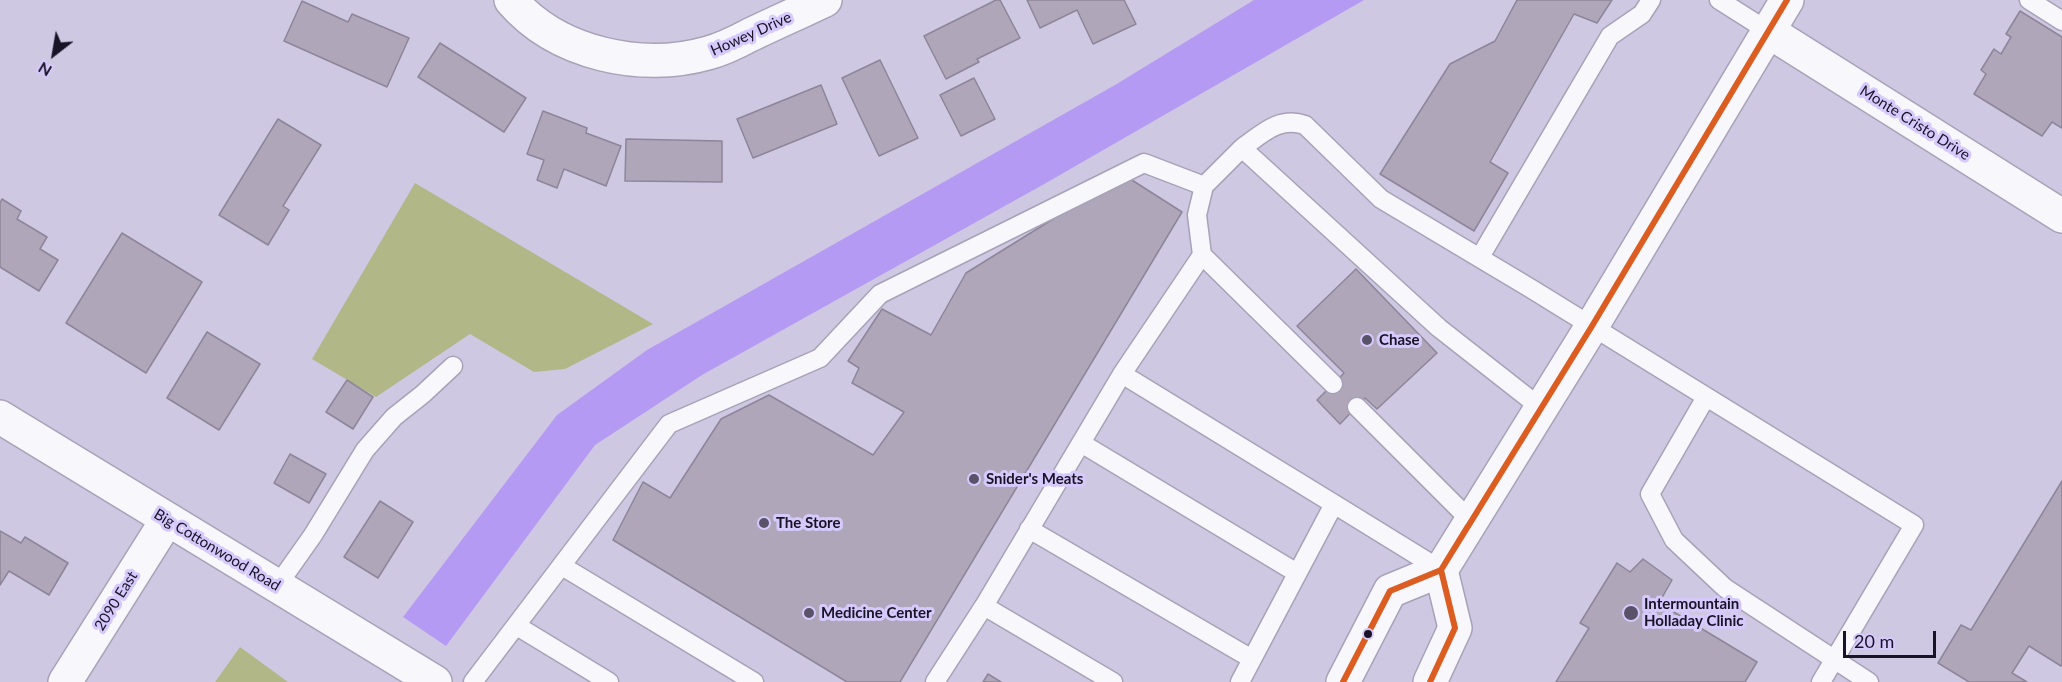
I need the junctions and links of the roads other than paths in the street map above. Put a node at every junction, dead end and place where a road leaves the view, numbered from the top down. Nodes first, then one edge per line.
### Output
1 (511, 0) edge
2 (825, 0) edge
3 (1651, 0) edge
4 (1719, 0) edge
5 (1787, 0) edge
6 (2029, 0) edge
7 (2062, 21) edge
8 (1768, 31) junction
9 (1242, 148) junction
10 (1204, 186) junction
11 (2062, 216) edge
12 (1202, 255) junction
13 (1480, 257) junction
14 (1592, 326) junction
15 (453, 366) dead end
16 (1122, 374) junction
17 (1333, 384) dead end
18 (1706, 397) junction
19 (1357, 407) dead end
20 (1541, 408) junction
21 (0, 417) edge
22 (1081, 443) junction
23 (1334, 504) junction
24 (167, 520) junction
25 (1471, 521) junction
26 (1029, 529) junction
27 (562, 566) junction
28 (1441, 570) junction
29 (1298, 573) junction
30 (277, 586) junction
31 (984, 606) junction
32 (517, 626) junction
33 (1252, 659) junction
34 (1834, 661) junction
35 (65, 682) edge
36 (435, 682) edge
37 (473, 682) edge
38 (609, 682) edge
39 (754, 682) edge
40 (935, 682) edge
41 (1113, 682) edge
42 (1240, 682) edge
43 (1343, 682) edge
44 (1430, 682) edge
45 (1821, 682) edge
46 (1869, 682) edge

1 - 2 main road, Howey Drive
3 - 13 lane
4 - 8 lane
5 - 8 main road
6 - 7 lane
8 - 11 main road, Monte Cristo Drive
8 - 14 main road
9 - 10 lane
9 - 13 lane
9 - 20 lane
10 - 12 lane
10 - 27 lane
12 - 16 lane
12 - 17 lane
13 - 14 lane
14 - 18 lane
14 - 20 main road
15 - 30 lane
16 - 22 lane
16 - 23 lane
18 - 34 lane
18 - 34 lane
19 - 25 lane
20 - 25 main road
21 - 24 main road, Big Cottonwood Road
22 - 26 lane
22 - 29 lane
23 - 28 lane
23 - 29 lane
24 - 30 main road, Big Cottonwood Road
24 - 35 main road, 2090 East
25 - 28 main road
26 - 31 lane
26 - 33 lane
27 - 32 lane
27 - 39 lane
28 - 43 main road
28 - 44 main road
29 - 33 lane
30 - 36 main road, Big Cottonwood Road
31 - 40 lane
31 - 41 lane
32 - 37 lane
32 - 38 lane
33 - 42 lane
34 - 45 lane
34 - 46 lane

